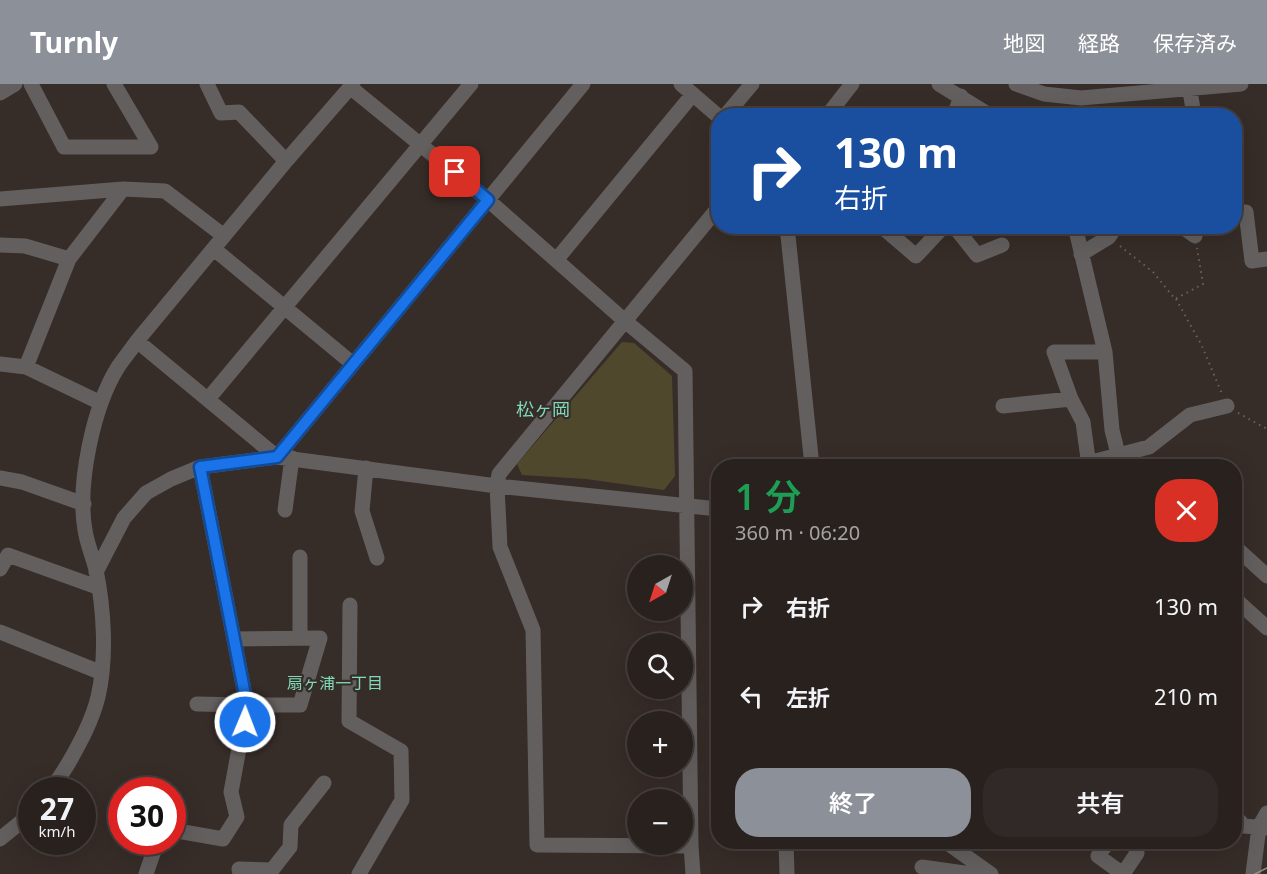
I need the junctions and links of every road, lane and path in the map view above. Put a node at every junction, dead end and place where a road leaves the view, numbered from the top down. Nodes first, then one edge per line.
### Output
1 (15, 84) edge
2 (31, 84) edge
3 (114, 84) edge
4 (207, 84) edge
5 (471, 84) edge
6 (583, 84) edge
7 (681, 84) edge
8 (752, 84) edge
9 (852, 84) edge
10 (939, 84) edge
11 (1016, 84) edge
12 (1241, 84) edge
13 (351, 85) edge
14 (1189, 86) edge
15 (0, 93) edge
16 (693, 94) junction
17 (961, 96) junction
18 (732, 108) edge
19 (833, 108) edge
20 (957, 108) edge
21 (979, 108) edge
22 (1193, 108) edge
23 (711, 110) edge
24 (421, 145) junction
25 (286, 161) junction
26 (123, 189) junction
27 (0, 199) edge
28 (488, 200) junction
29 (1246, 212) dead end
30 (711, 217) edge
31 (789, 234) edge
32 (890, 234) edge
33 (937, 234) edge
34 (960, 234) edge
35 (1077, 234) edge
36 (1110, 234) edge
37 (1115, 234) edge
38 (1196, 234) edge
39 (224, 236) junction
40 (0, 245) edge
41 (1002, 245) dead end
42 (214, 249) junction
43 (1081, 254) junction
44 (557, 259) junction
45 (1267, 259) edge
46 (69, 260) junction
47 (1175, 299) junction
48 (285, 306) junction
49 (625, 321) junction
50 (137, 341) junction
51 (1105, 352) junction
52 (0, 364) edge
53 (353, 364) junction
54 (26, 366) junction
55 (208, 399) junction
56 (1071, 399) junction
57 (101, 403) junction
58 (1003, 406) dead end
59 (1227, 406) junction
60 (1267, 429) edge
61 (284, 457) junction
62 (811, 459) edge
63 (1088, 459) edge
64 (1119, 459) edge
65 (1126, 459) edge
66 (200, 467) junction
67 (366, 468) junction
68 (0, 478) edge
69 (497, 486) junction
70 (84, 504) junction
71 (687, 504) junction
72 (711, 508) edge
73 (285, 510) dead end
74 (1242, 553) edge
75 (300, 557) dead end
76 (377, 558) dead end
77 (0, 569) edge
78 (1267, 576) edge
79 (97, 579) junction
80 (350, 605) dead end
81 (1242, 605) edge
82 (1267, 628) edge
83 (0, 632) edge
84 (300, 637) junction
85 (234, 639) junction
86 (102, 673) junction
87 (196, 705) dead end
88 (247, 705) junction
89 (58, 777) edge
90 (324, 783) dead end
91 (690, 789) edge
92 (1267, 813) edge
93 (18, 824) edge
94 (1242, 824) edge
95 (1263, 827) edge
96 (186, 832) edge
97 (0, 839) edge
98 (627, 846) edge
99 (786, 849) edge
100 (956, 849) edge
101 (1103, 849) edge
102 (1137, 853) dead end
103 (153, 855) edge
104 (692, 855) edge
105 (922, 867) dead end
106 (146, 874) edge
107 (240, 874) edge
108 (358, 874) edge
109 (693, 874) edge
110 (787, 874) edge
111 (972, 874) edge
112 (991, 874) edge
113 (1123, 874) edge
114 (1253, 874) edge

1 - 15 street
2 - 3 street
4 - 25 street
5 - 24 street
6 - 28 street
7 - 16 street
8 - 18 street
9 - 19 street
10 - 17 street
11 - 14 street
12 - 14 street
13 - 24 street
13 - 25 street
14 - 22 street
16 - 23 street
16 - 44 street
17 - 20 street
17 - 21 street
24 - 28 street
24 - 48 street
25 - 39 street
26 - 27 street
26 - 39 street
26 - 46 street
28 - 44 street
28 - 53 street
29 - 45 street
30 - 49 street
31 - 62 street
32 - 33 street
34 - 41 street
35 - 43 street
36 - 43 street
37 - 47 path
38 - 47 path
39 - 42 street
40 - 46 street
42 - 48 street
42 - 50 street
43 - 51 street
44 - 49 street
46 - 54 street
47 - 59 path
48 - 53 street
48 - 55 street
49 - 69 street
49 - 71 street
50 - 55 street
50 - 57 street
51 - 56 street
51 - 64 street
52 - 54 street
53 - 61 street
54 - 57 street
55 - 61 street
56 - 58 street
56 - 63 street
57 - 70 street
59 - 60 path
59 - 65 street
61 - 66 street
61 - 67 street
61 - 73 street
66 - 79 street
66 - 85 street
67 - 69 street
67 - 76 street
68 - 70 street
69 - 71 street
69 - 98 street
70 - 79 street
71 - 72 street
71 - 91 street
74 - 78 street
75 - 84 street
77 - 79 street
79 - 86 street
80 - 108 street
81 - 82 street
83 - 86 street
84 - 85 street
84 - 88 street
85 - 88 street
86 - 89 street
87 - 88 street
88 - 96 street
90 - 107 street
92 - 95 street
93 - 97 street
94 - 95 street
95 - 114 street
99 - 110 street
100 - 112 street
101 - 113 street
102 - 113 street
103 - 106 street
104 - 109 street
105 - 111 street

